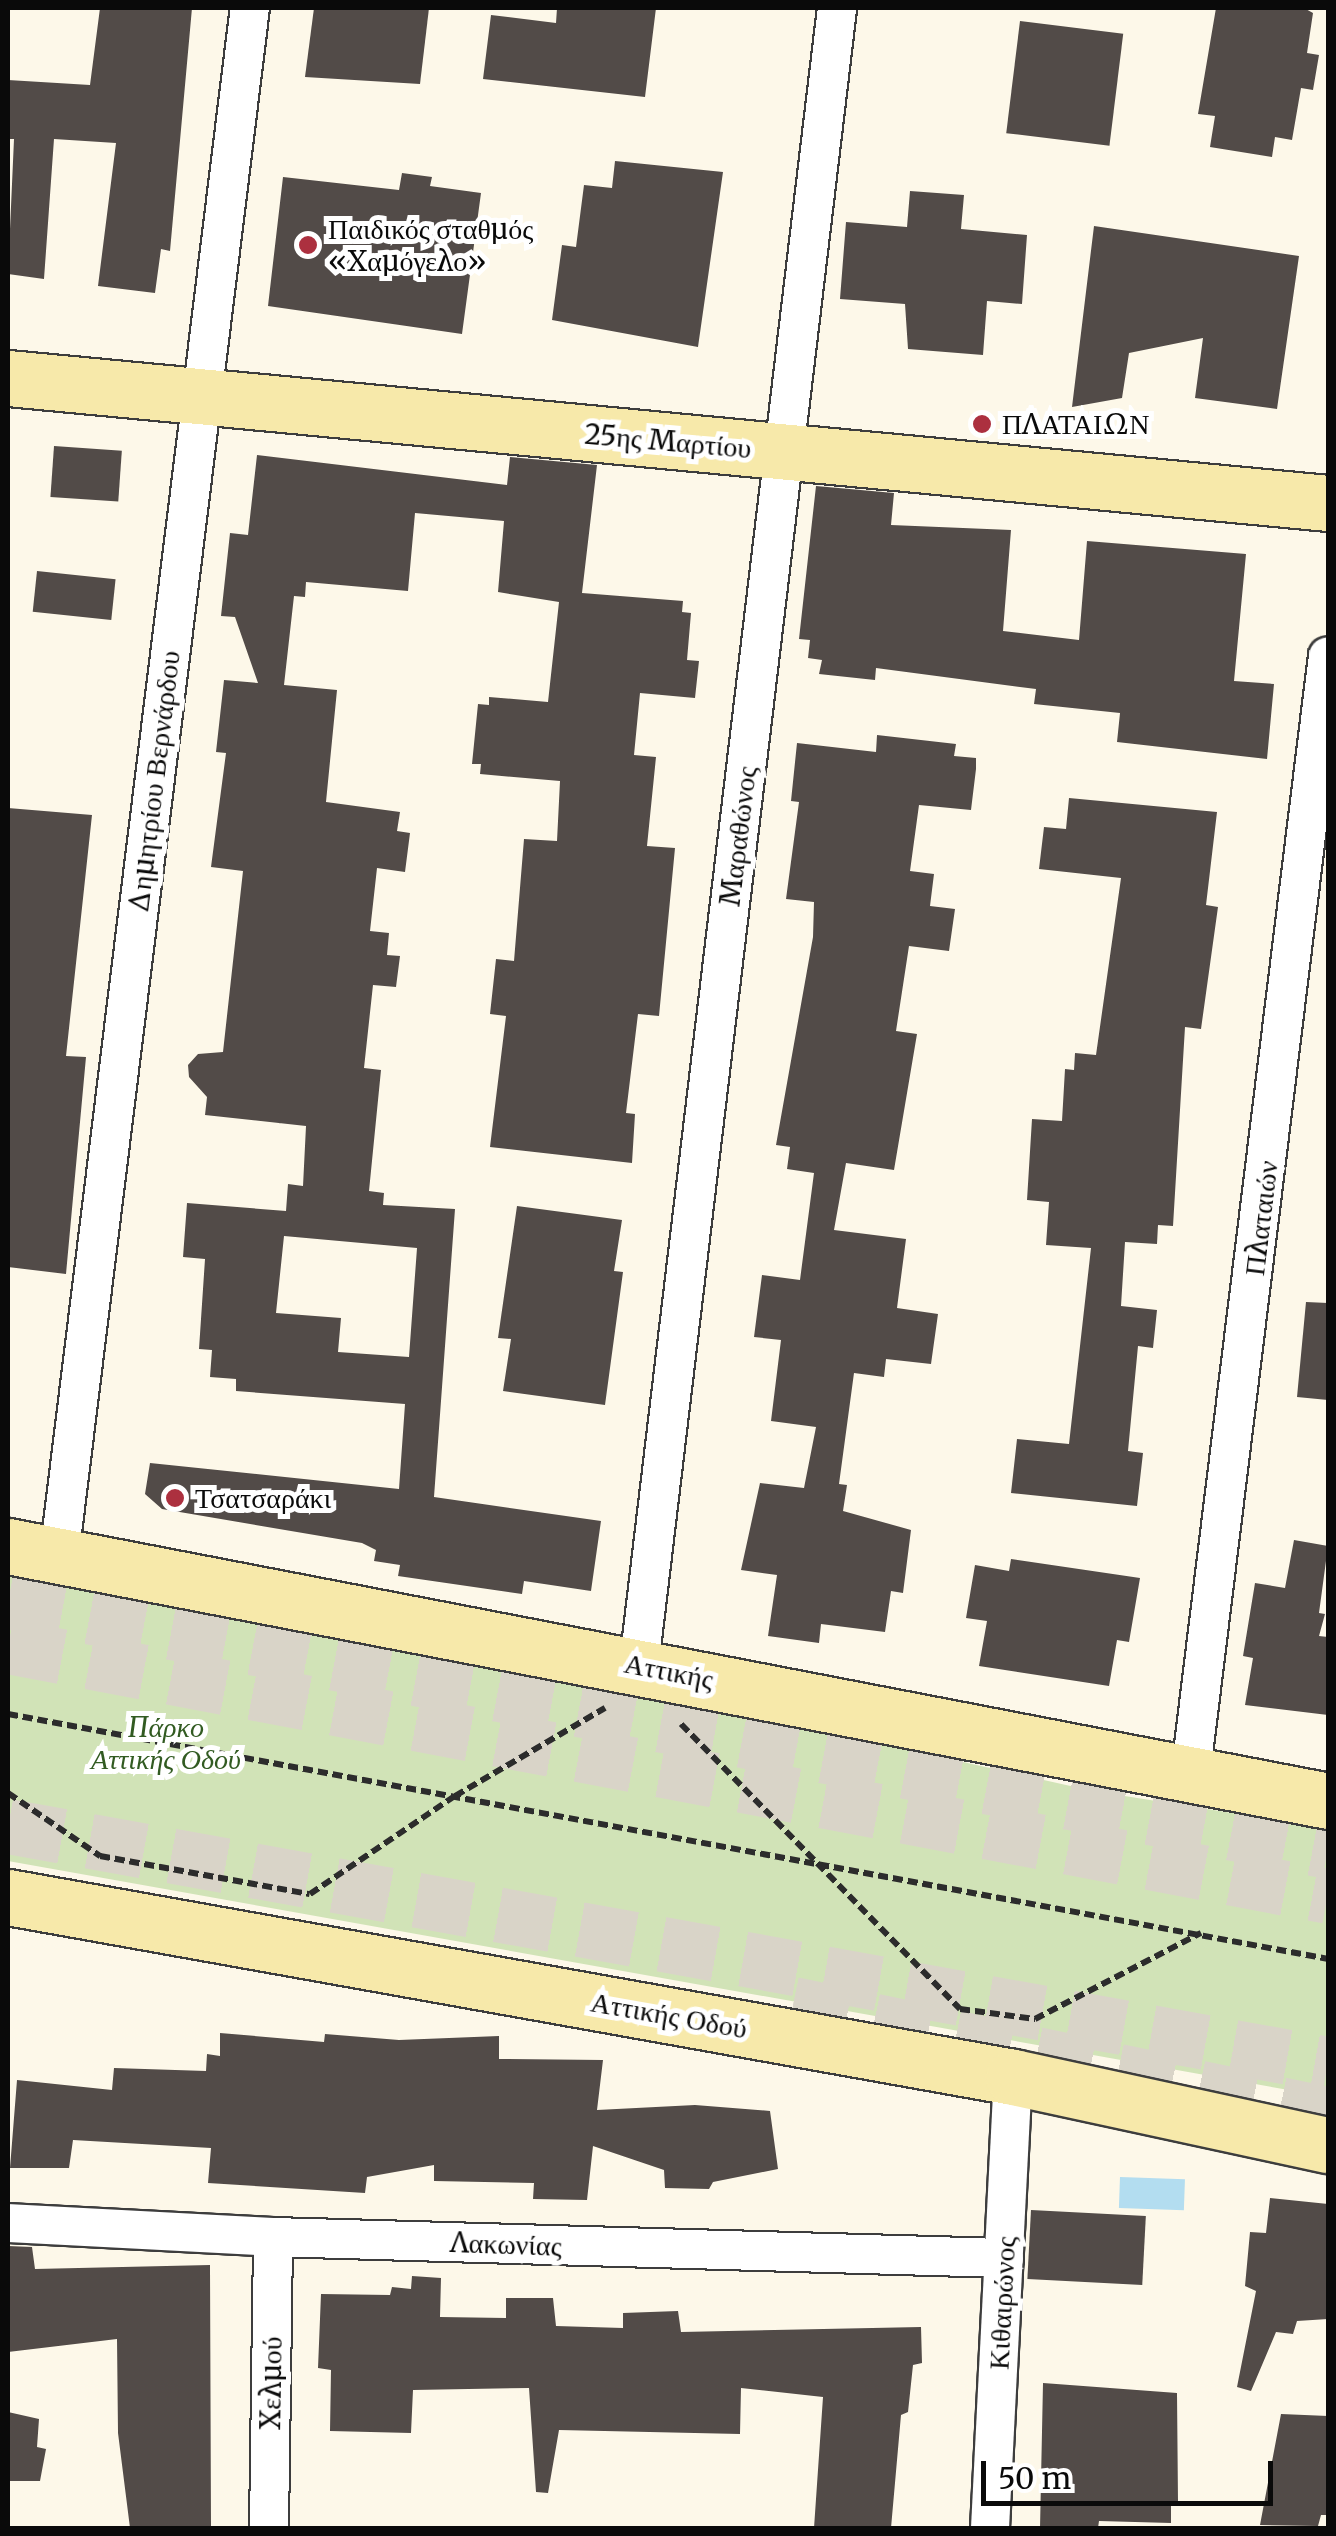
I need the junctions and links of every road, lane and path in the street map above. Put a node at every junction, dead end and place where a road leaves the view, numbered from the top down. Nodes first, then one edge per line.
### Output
1 (250, 8) edge
2 (837, 8) edge
3 (8, 378) edge
4 (202, 400) junction
5 (784, 451) junction
6 (1328, 502) edge
7 (1328, 656) edge
8 (33, 1551) edge
9 (631, 1686) junction
10 (669, 1712) dead end
11 (8, 1714) edge
12 (1190, 1778) junction
13 (8, 1793) edge
14 (455, 1796) junction
15 (1328, 1801) edge
16 (818, 1862) junction
17 (8, 1897) edge
18 (1201, 1932) junction
19 (1328, 1959) edge
20 (1014, 2078) junction
21 (1328, 2146) edge
22 (8, 2223) edge
23 (272, 2237) junction
24 (1004, 2258) junction
25 (269, 2528) edge
26 (990, 2528) edge

1 - 4 street, Δημητρίου Βερνάρδου
2 - 5 street, Μαραθώνος
3 - 4 main road, 25ης Μαρτίου
4 - 5 main road, 25ης Μαρτίου
4 - 8 street, Δημητρίου Βερνάρδου
5 - 6 main road, 25ης Μαρτίου
5 - 9 street, Μαραθώνος
7 - 12 street, Πλαταιών
8 - 9 main road, Αττικής
9 - 12 main road, Αττικής
9 - 14 path
10 - 16 path
11 - 14 path
12 - 15 main road, Αττικής
13 - 14 path
14 - 16 path
16 - 18 path
16 - 18 path
17 - 20 main road, Αττικής Οδού
18 - 19 path
20 - 21 main road, Αττικής Οδού
20 - 24 street, Κιθαιρώνος
22 - 23 street, Λακωνίας
23 - 24 street, Λακωνίας
23 - 25 street, Χελμού
24 - 26 street, Κιθαιρώνος

